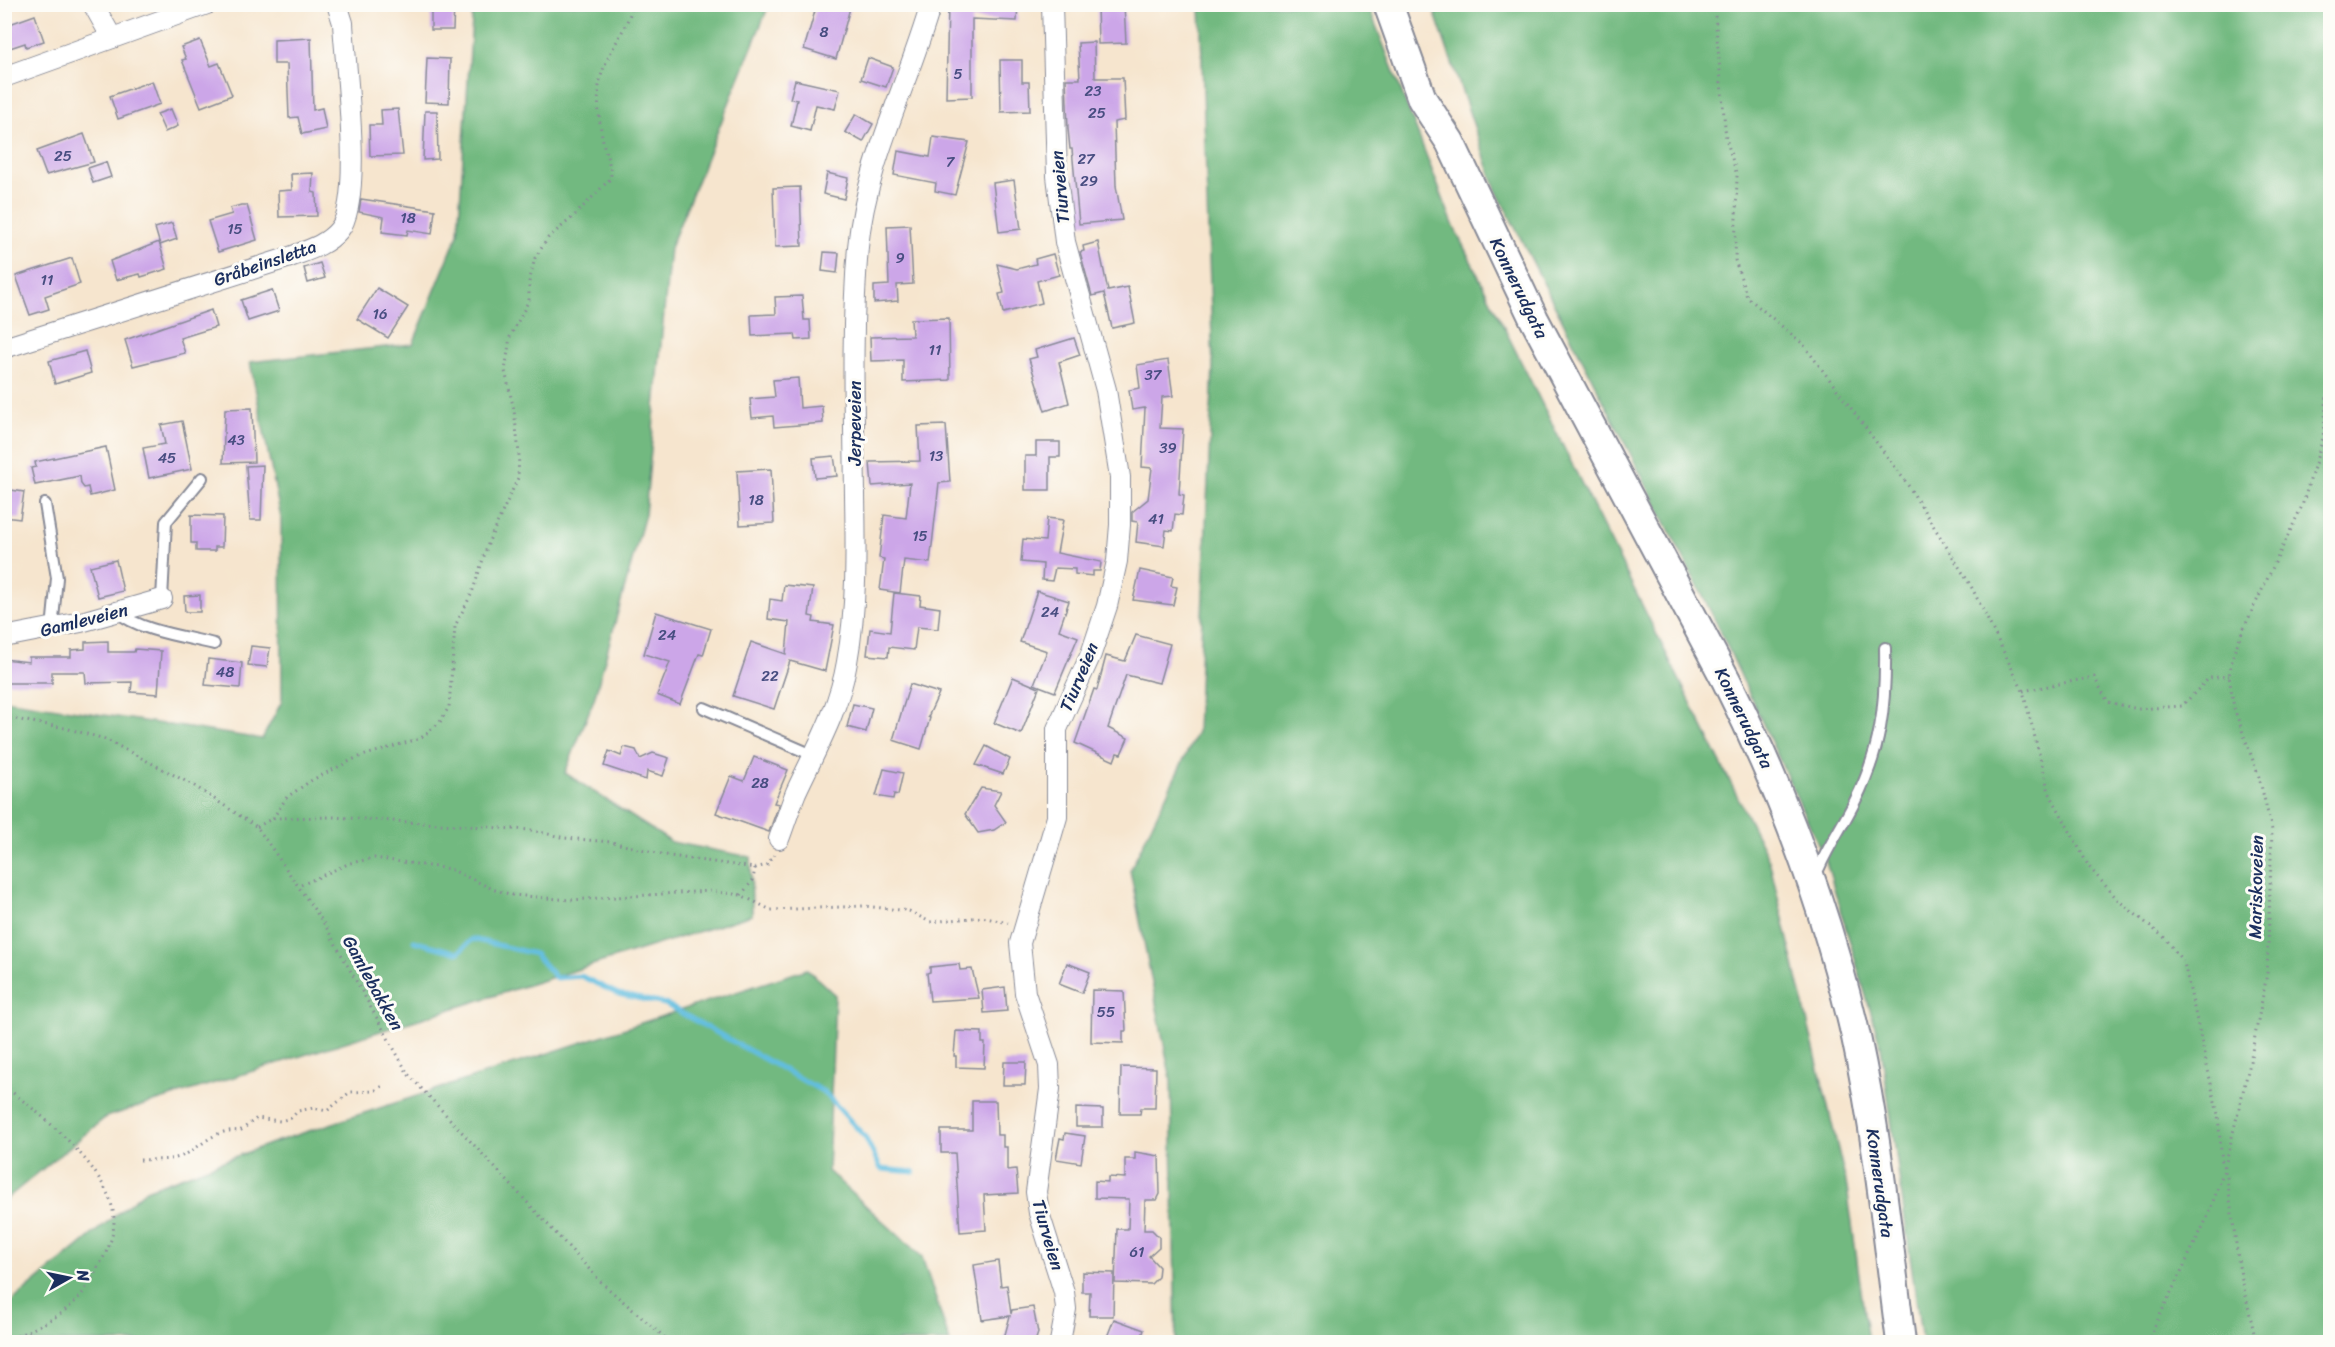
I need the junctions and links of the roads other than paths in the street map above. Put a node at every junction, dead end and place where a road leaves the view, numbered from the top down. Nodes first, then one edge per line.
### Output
1 (93, 4) edge
2 (207, 4) edge
3 (337, 4) edge
4 (931, 4) edge
5 (1052, 4) edge
6 (1388, 4) edge
7 (1408, 4) edge
8 (112, 38) junction
9 (4, 77) edge
10 (1450, 142) junction
11 (4, 348) edge
12 (202, 478) dead end
13 (45, 504) dead end
14 (162, 599) joint
15 (118, 612) junction
16 (52, 629) junction
17 (4, 637) edge
18 (213, 644) dead end
19 (1885, 648) dead end
20 (704, 708) dead end
21 (815, 756) junction
22 (779, 839) dead end
23 (1808, 874) junction
24 (1060, 1342) edge
25 (1901, 1342) edge

1 - 8 street
2 - 8 street
3 - 11 street, Gråbeinsletta
4 - 21 street, Jerpeveien
5 - 24 street, Tiurveien
6 - 10 main road, Konnerudgata
7 - 10 main road, Konnerudgata
8 - 9 street
10 - 23 main road, Konnerudgata
12 - 14 lane
13 - 16 lane
14 - 15 street, Gamleveien
15 - 16 street, Gamleveien
15 - 18 lane
16 - 17 street, Gamleveien
19 - 23 lane
20 - 21 lane
21 - 22 street, Jerpeveien
23 - 25 main road, Konnerudgata

